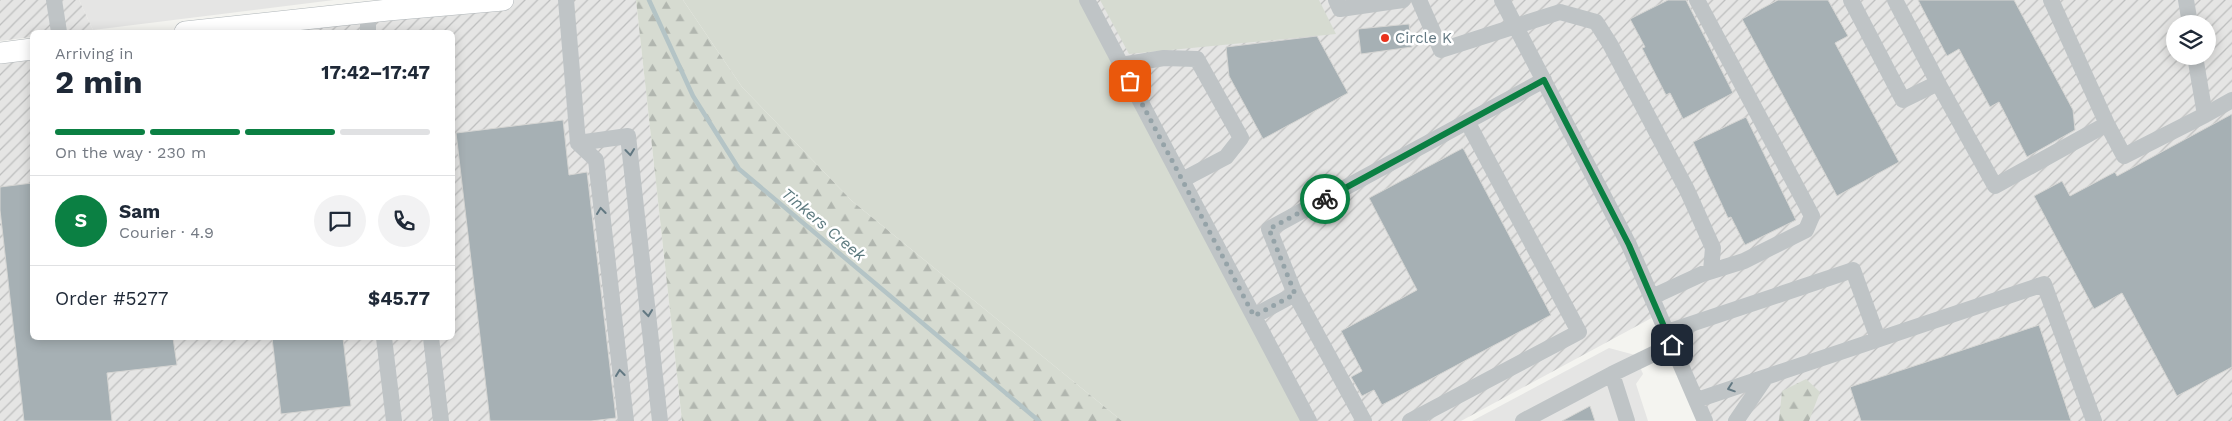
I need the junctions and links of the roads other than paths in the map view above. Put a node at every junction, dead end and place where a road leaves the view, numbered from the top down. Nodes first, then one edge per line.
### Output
1 (54, 0) edge
2 (503, 0) edge
3 (566, 0) edge
4 (1087, 0) edge
5 (1336, 0) edge
6 (1403, 0) edge
7 (1419, 0) edge
8 (1502, 0) edge
9 (1697, 0) edge
10 (1851, 0) edge
11 (1895, 0) edge
12 (2051, 0) edge
13 (2186, 0) edge
14 (378, 11) edge
15 (2188, 15) edge
16 (1516, 27) junction
17 (59, 30) edge
18 (203, 30) edge
19 (30, 49) edge
20 (0, 53) edge
21 (1122, 65) junction
22 (2197, 65) edge
23 (1544, 80) junction
24 (1938, 83) junction
25 (2232, 100) edge
26 (2205, 115) junction
27 (1468, 123) junction
28 (2107, 124) junction
29 (578, 142) junction
30 (1182, 180) junction
31 (1711, 271) junction
32 (1295, 294) junction
33 (1652, 297) junction
34 (1254, 316) junction
35 (1670, 338) junction
36 (1878, 339) junction
37 (384, 340) edge
38 (431, 340) edge
39 (1612, 374) junction
40 (1766, 377) junction
41 (1697, 400) junction
42 (394, 421) edge
43 (441, 421) edge
44 (626, 421) edge
45 (660, 421) edge
46 (1309, 421) edge
47 (1364, 421) edge
48 (1410, 421) edge
49 (1523, 421) edge
50 (1627, 421) edge
51 (1705, 421) edge
52 (1736, 421) edge
53 (2094, 421) edge

1 - 17 street
2 - 14 main road
3 - 29 street
4 - 21 street
5 - 6 street
7 - 16 street
8 - 16 street
9 - 31 street
10 - 24 street
11 - 24 street
12 - 28 street
13 - 15 street
14 - 18 main road
16 - 23 street
16 - 31 street
19 - 20 main road
21 - 30 street
21 - 30 street
22 - 26 street
23 - 27 street
23 - 33 street
24 - 28 street
25 - 26 street
26 - 28 street
27 - 32 street
27 - 48 street
44 -> 29 street
29 -> 45 street
30 - 34 street
31 - 33 street
32 - 34 street
32 - 47 street
33 - 35 street
34 - 46 street
35 - 36 street
35 - 39 street
35 - 41 street
36 - 40 street
36 - 53 street
37 - 42 street
38 - 43 street
39 - 49 street
39 - 50 street
40 -> 41 street
40 - 52 street
41 - 51 street

